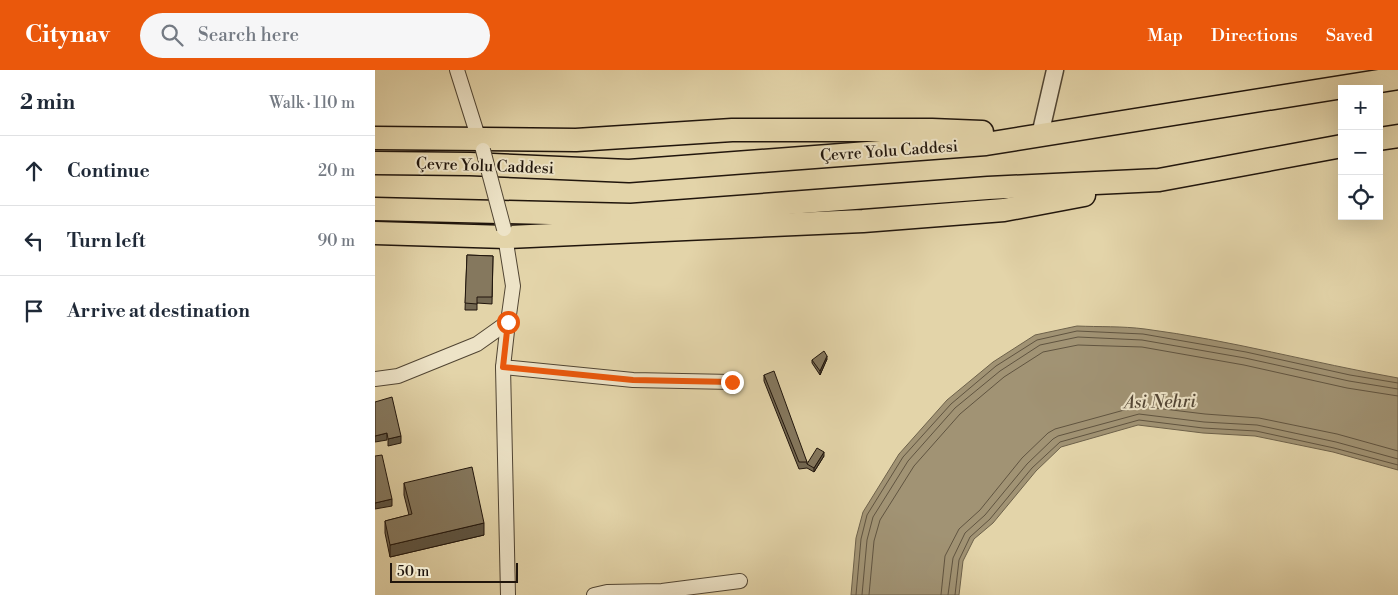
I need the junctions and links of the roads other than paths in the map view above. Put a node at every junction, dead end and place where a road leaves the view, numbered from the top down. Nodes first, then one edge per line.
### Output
1 (457, 70) edge
2 (1055, 70) edge
3 (1398, 78) edge
4 (1040, 135) junction
5 (1398, 136) edge
6 (375, 138) edge
7 (1383, 138) edge
8 (481, 144) junction
9 (1338, 147) edge
10 (375, 162) edge
11 (1159, 180) junction
12 (375, 209) edge
13 (375, 233) edge
14 (505, 233) junction
15 (508, 322) junction
16 (503, 367) junction
17 (375, 380) edge
18 (732, 382) dead end
19 (740, 581) dead end
20 (508, 595) edge
21 (595, 595) edge

1 - 8 street
2 - 4 street
3 - 4 highway, Çevre Yolu Caddesi
4 - 8 highway
4 - 10 highway, Çevre Yolu Caddesi
5 - 7 highway
6 - 8 highway
8 - 14 street, bridge
9 - 11 highway
11 - 12 highway
11 - 14 highway
13 - 14 highway
14 - 15 street
15 - 16 street
15 - 17 street
16 - 18 street
16 - 20 street
19 - 21 street

